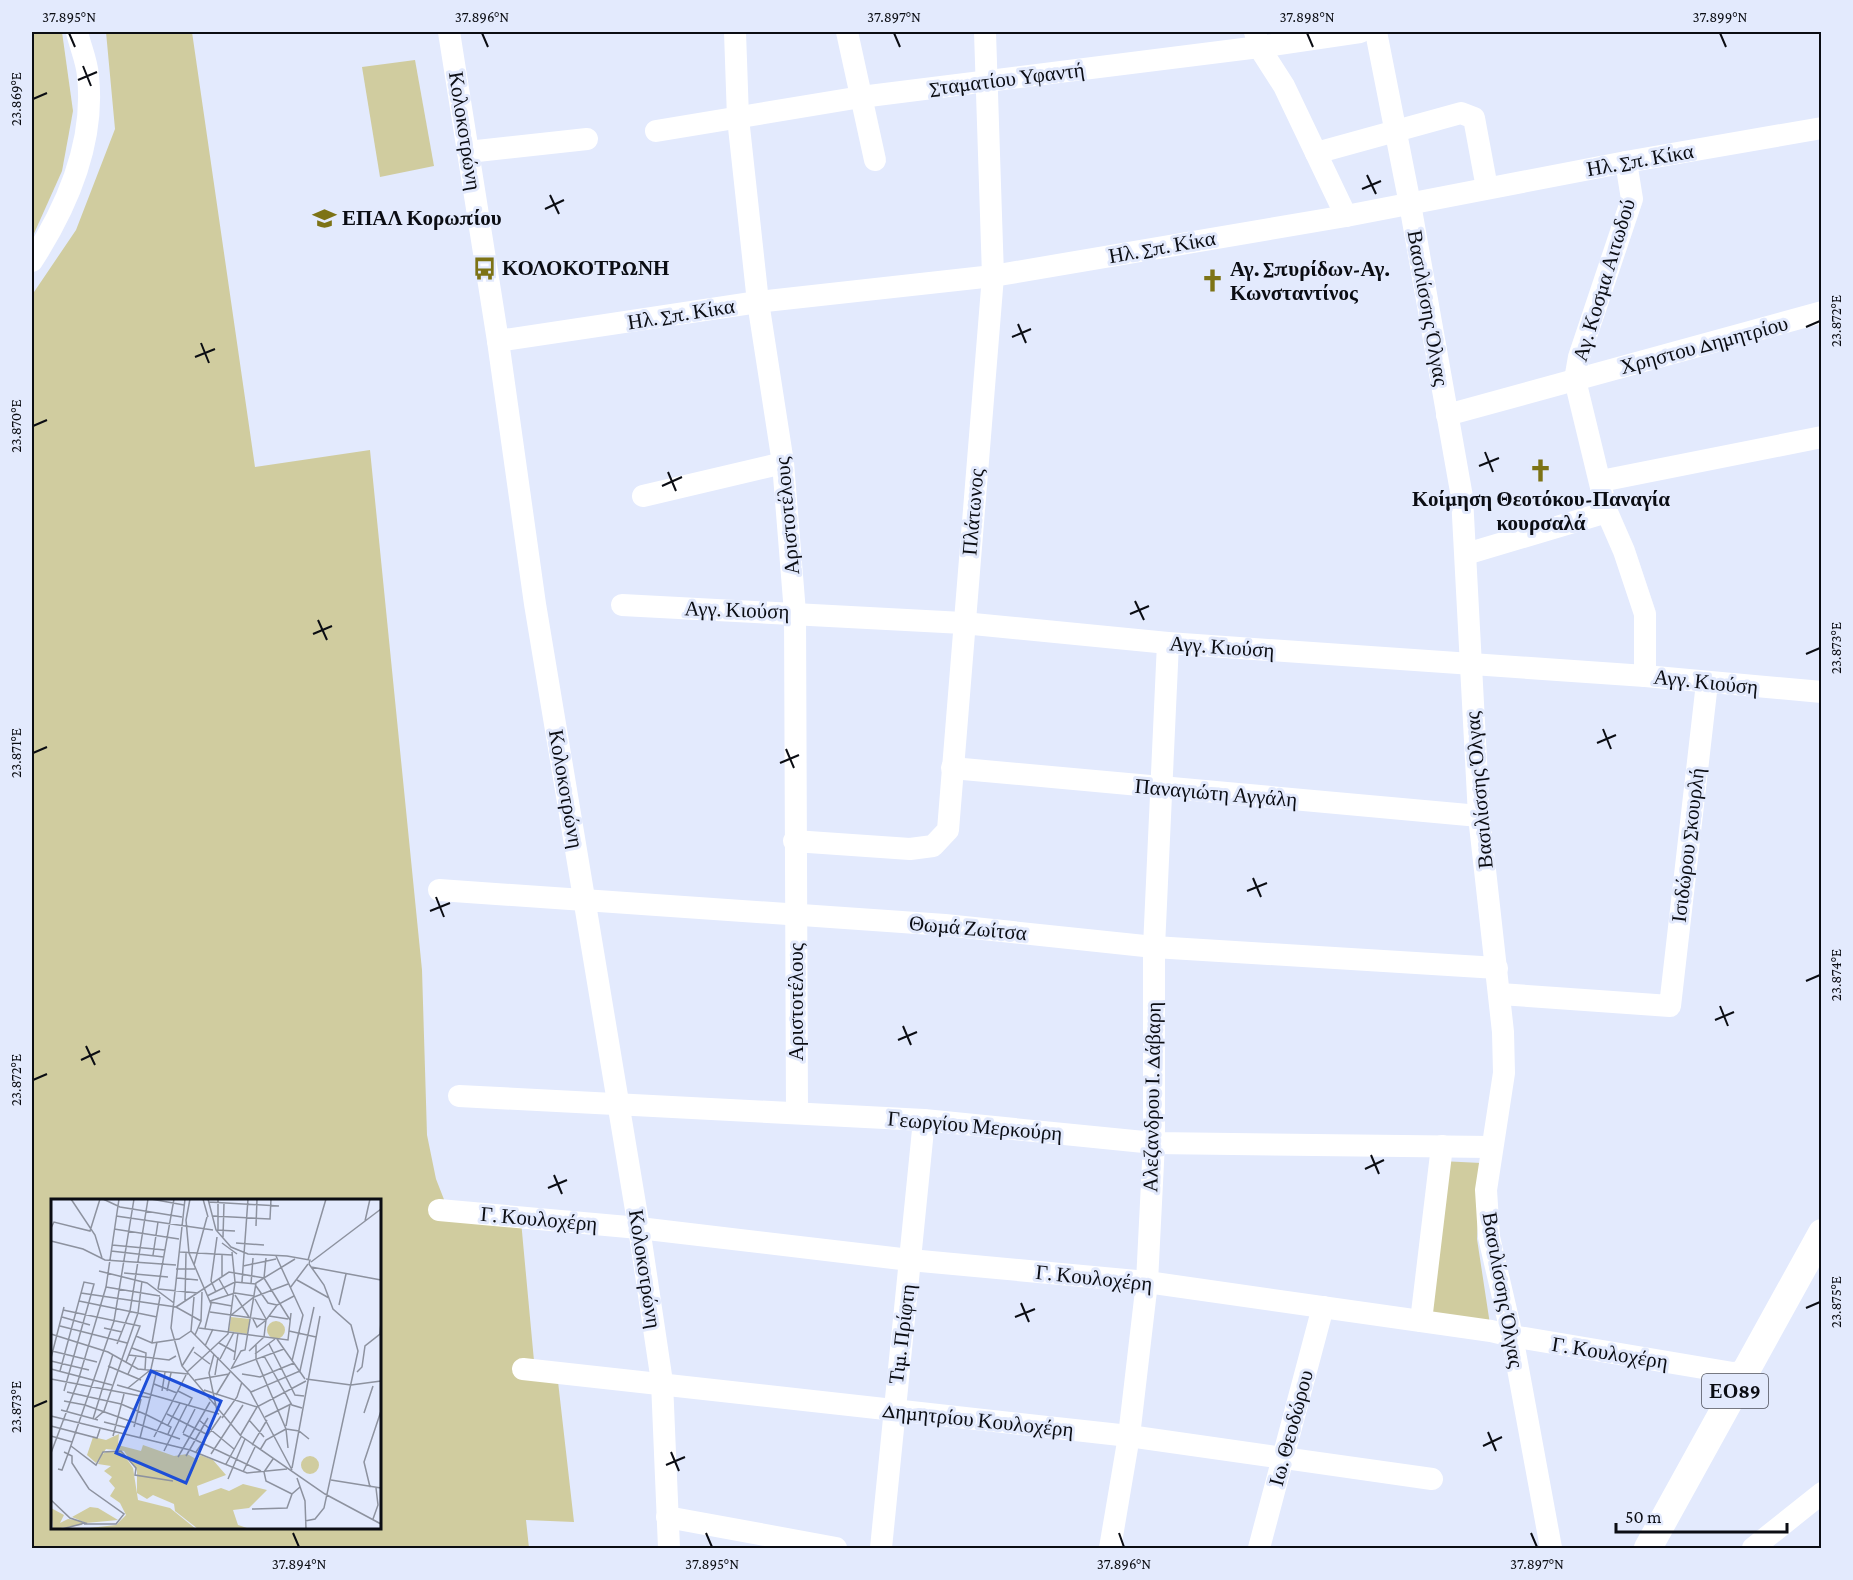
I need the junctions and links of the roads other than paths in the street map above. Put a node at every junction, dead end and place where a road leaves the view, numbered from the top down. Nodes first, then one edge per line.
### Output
1 (76, 32) edge
2 (449, 32) edge
3 (735, 32) edge
4 (848, 32) edge
5 (985, 32) edge
6 (1360, 32) edge
7 (1376, 32) edge
8 (1257, 39) edge
9 (984, 82) junction
10 (861, 98) junction
11 (738, 118) junction
12 (1821, 128) edge
13 (656, 130) dead end
14 (1396, 132) junction
15 (586, 139) dead end
16 (468, 152) junction
17 (1316, 153) junction
18 (875, 160) dead end
19 (1626, 162) junction
20 (1487, 188) junction
21 (1410, 204) junction
22 (1346, 216) junction
23 (32, 261) edge
24 (993, 276) junction
25 (758, 302) junction
26 (1821, 312) edge
27 (498, 341) junction
28 (1575, 380) junction
29 (1447, 415) junction
30 (1821, 437) edge
31 (783, 463) junction
32 (1601, 481) junction
33 (643, 496) dead end
34 (1607, 512) junction
35 (1466, 554) junction
36 (622, 605) dead end
37 (795, 613) junction
38 (963, 623) junction
39 (1168, 644) junction
40 (1470, 663) junction
41 (1645, 676) junction
42 (1707, 683) junction
43 (1821, 692) edge
44 (952, 768) junction
45 (1161, 788) junction
46 (1479, 816) junction
47 (794, 841) junction
48 (439, 890) dead end
49 (585, 899) junction
50 (795, 915) junction
51 (1154, 947) junction
52 (1497, 968) junction
53 (1500, 994) junction
54 (459, 1096) dead end
55 (619, 1104) junction
56 (797, 1112) junction
57 (924, 1120) junction
58 (1154, 1143) junction
59 (1442, 1146) junction
60 (1491, 1147) junction
61 (439, 1210) dead end
62 (639, 1228) junction
63 (1821, 1233) edge
64 (910, 1260) junction
65 (1147, 1282) junction
66 (1323, 1307) junction
67 (1420, 1321) junction
68 (1512, 1336) junction
69 (523, 1369) dead end
70 (1745, 1371) junction
71 (662, 1383) junction
72 (893, 1411) junction
73 (1129, 1436) junction
74 (1282, 1458) junction
75 (1432, 1479) dead end
76 (1821, 1493) edge
77 (668, 1517) junction
78 (669, 1548) edge
79 (836, 1548) edge
80 (880, 1548) edge
81 (1110, 1548) edge
82 (1259, 1548) edge
83 (1551, 1548) edge
84 (1648, 1548) edge
85 (1754, 1548) edge

1 - 23 street
2 - 16 street, Κολοκοτρώνη
3 - 11 street, Αριστοτέλους
4 - 10 street
5 - 9 street, Πλάτωνος
6 - 8 street, Σταματίου Υφαντή
7 - 14 street, Βασιλίσσης Όλγας
8 - 9 street, Σταματίου Υφαντή
8 - 17 street
9 - 10 street, Σταματίου Υφαντή
9 - 24 street, Πλάτωνος
10 - 11 street, Σταματίου Υφαντή
10 - 18 street
11 - 13 street, Σταματίου Υφαντή
11 - 25 street, Αριστοτέλους
12 - 19 street, Ηλ. Σπ. Κίκα
14 - 17 street
14 - 20 street
14 - 21 street, Βασιλίσσης Όλγας
15 - 16 street
16 - 27 street, Κολοκοτρώνη
17 - 22 street
19 - 20 street, Ηλ. Σπ. Κίκα
19 - 28 street, Αγ. Κοσμα Αιτωδού
20 - 21 street, Ηλ. Σπ. Κίκα
21 - 22 street, Ηλ. Σπ. Κίκα
21 - 29 street, Βασιλίσσης Όλγας
22 - 24 street, Ηλ. Σπ. Κίκα
24 - 25 street, Ηλ. Σπ. Κίκα
24 - 38 street, Πλάτωνος
25 - 27 street, Ηλ. Σπ. Κίκα
25 - 31 street, Αριστοτέλους
26 - 28 street, Χρηστου Δημητρίου
27 - 49 street, Κολοκοτρώνη
28 - 29 street, Χρηστου Δημητρίου
28 - 32 street, Αγ. Κοσμα Αιτωδού
29 - 35 street, Βασιλίσσης Όλγας
30 - 32 street
31 - 33 street
31 - 37 street, Αριστοτέλους
32 - 34 street, Αγ. Κοσμα Αιτωδού
34 - 35 street
34 - 41 street, Αγ. Κοσμα Αιτωδού
35 - 40 street, Βασιλίσσης Όλγας
36 - 37 street, Αγγ. Κιούση
37 - 38 street, Αγγ. Κιούση
37 - 47 street, Αριστοτέλους
38 - 39 street, Αγγ. Κιούση
38 - 44 street, Πλάτωνος
39 - 40 street, Αγγ. Κιούση
39 - 45 street, Αλεζανδρου Ι. Δάβαρη
40 - 41 street, Αγγ. Κιούση
40 - 46 street, Βασιλίσσης Όλγας
41 - 42 street, Αγγ. Κιούση
42 - 43 street, Αγγ. Κιούση
42 - 53 street, Ισιδώρου Σκουρλή
44 - 45 street, Παναγιώτη Αγγάλη
44 - 47 street, Πλάτωνος
45 - 46 street, Παναγιώτη Αγγάλη
45 - 51 street, Αλεζανδρου Ι. Δάβαρη
46 - 52 street, Βασιλίσσης Όλγας
47 - 50 street, Αριστοτέλους
48 - 49 street, Θωμά Ζωίτσα
49 - 50 street, Θωμά Ζωίτσα
49 - 55 street, Κολοκοτρώνη
50 - 51 street, Θωμά Ζωίτσα
50 - 56 street, Αριστοτέλους
51 - 52 street, Θωμά Ζωίτσα
51 - 58 street, Αλεζανδρου Ι. Δάβαρη
52 - 53 street, Βασιλίσσης Όλγας
53 - 60 street, Βασιλίσσης Όλγας
54 - 55 street, Γεωργίου Μερκούρη
55 - 56 street, Γεωργίου Μερκούρη
55 - 62 street, Κολοκοτρώνη
56 - 57 street, Γεωργίου Μερκούρη
57 - 58 street, Γεωργίου Μερκούρη
57 - 64 street, Τιμ. Πρίφτη
58 - 59 street, Γεωργίου Μερκούρη
58 - 65 street, Αλεζανδρου Ι. Δάβαρη
59 - 60 street, Γεωργίου Μερκούρη
59 - 67 street
60 - 68 street, Βασιλίσσης Όλγας
61 - 62 street, Γ. Κουλοχέρη
62 - 64 street, Γ. Κουλοχέρη
62 - 71 street, Κολοκοτρώνη
63 - 70 main road, ΕΟ89
64 - 65 street, Γ. Κουλοχέρη
64 - 72 street, Τιμ. Πρίφτη
65 - 66 street, Γ. Κουλοχέρη
65 - 73 street, Αλεζανδρου Ι. Δάβαρη
66 - 67 street, Γ. Κουλοχέρη
66 - 74 street, Ιω. Θεοδώρου
67 - 68 street, Γ. Κουλοχέρη
68 - 70 street, Γ. Κουλοχέρη
68 - 83 street, Βασιλίσσης Όλγας
69 - 71 street, Δημητρίου Κουλοχέρη
70 - 84 main road, ΕΟ89
71 - 72 street, Δημητρίου Κουλοχέρη
71 - 77 street, Κολοκοτρώνη
72 - 73 street, Δημητρίου Κουλοχέρη
72 - 80 street, Τιμ. Πρίφτη
73 - 74 street, Δημητρίου Κουλοχέρη
73 - 81 street, Αλεζανδρου Ι. Δάβαρη
74 - 75 street, Δημητρίου Κουλοχέρη
74 - 82 street, Ιω. Θεοδώρου
76 - 85 street
77 - 78 street, Κολοκοτρώνη
77 - 79 street

